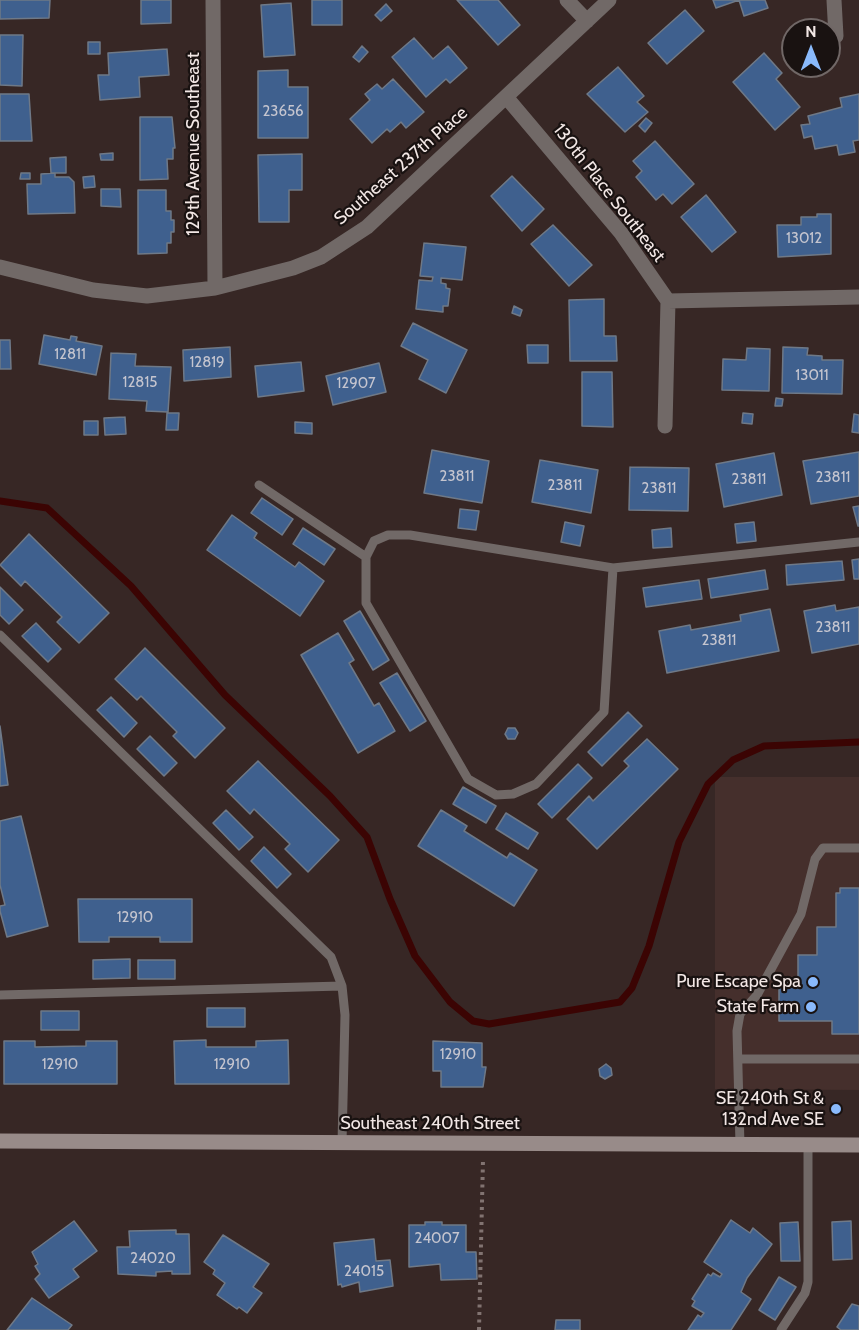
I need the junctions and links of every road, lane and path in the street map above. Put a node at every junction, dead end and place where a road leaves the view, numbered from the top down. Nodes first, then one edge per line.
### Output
1 (213, 0) edge
2 (567, 0) edge
3 (609, 0) edge
4 (834, 0) edge
5 (835, 18) edge
6 (587, 21) junction
7 (507, 98) junction
8 (0, 267) edge
9 (215, 288) junction
10 (859, 297) edge
11 (668, 301) junction
12 (665, 426) dead end
13 (259, 485) dead end
14 (859, 542) edge
15 (366, 557) junction
16 (614, 568) junction
17 (0, 634) edge
18 (859, 849) edge
19 (342, 986) junction
20 (0, 995) edge
21 (738, 1059) junction
22 (859, 1059) edge
23 (0, 1141) edge
24 (342, 1143) junction
25 (483, 1144) junction
26 (740, 1145) junction
27 (808, 1145) junction
28 (859, 1145) edge
29 (479, 1330) edge
30 (781, 1330) edge

1 - 9 street, 129th Avenue Southeast
2 - 6 street
3 - 6 street, Southeast 237th Place
4 - 5 street
6 - 7 street, Southeast 237th Place
7 - 9 street, Southeast 237th Place
7 - 11 street, 130th Place Southeast
8 - 9 street, Southeast 237th Place
10 - 11 street
11 - 12 street
13 - 15 lane
14 - 16 lane
15 - 16 lane
15 - 16 lane
17 - 19 lane
18 - 21 lane
19 - 20 lane
19 - 24 lane
21 - 22 lane
21 - 26 lane
23 - 24 main road, Southeast 240th Street
24 - 25 main road, Southeast 240th Street
25 - 26 main road, Southeast 240th Street
25 - 29 path
26 - 27 main road, Southeast 240th Street
27 - 28 main road, Southeast 240th Street
27 - 30 lane

